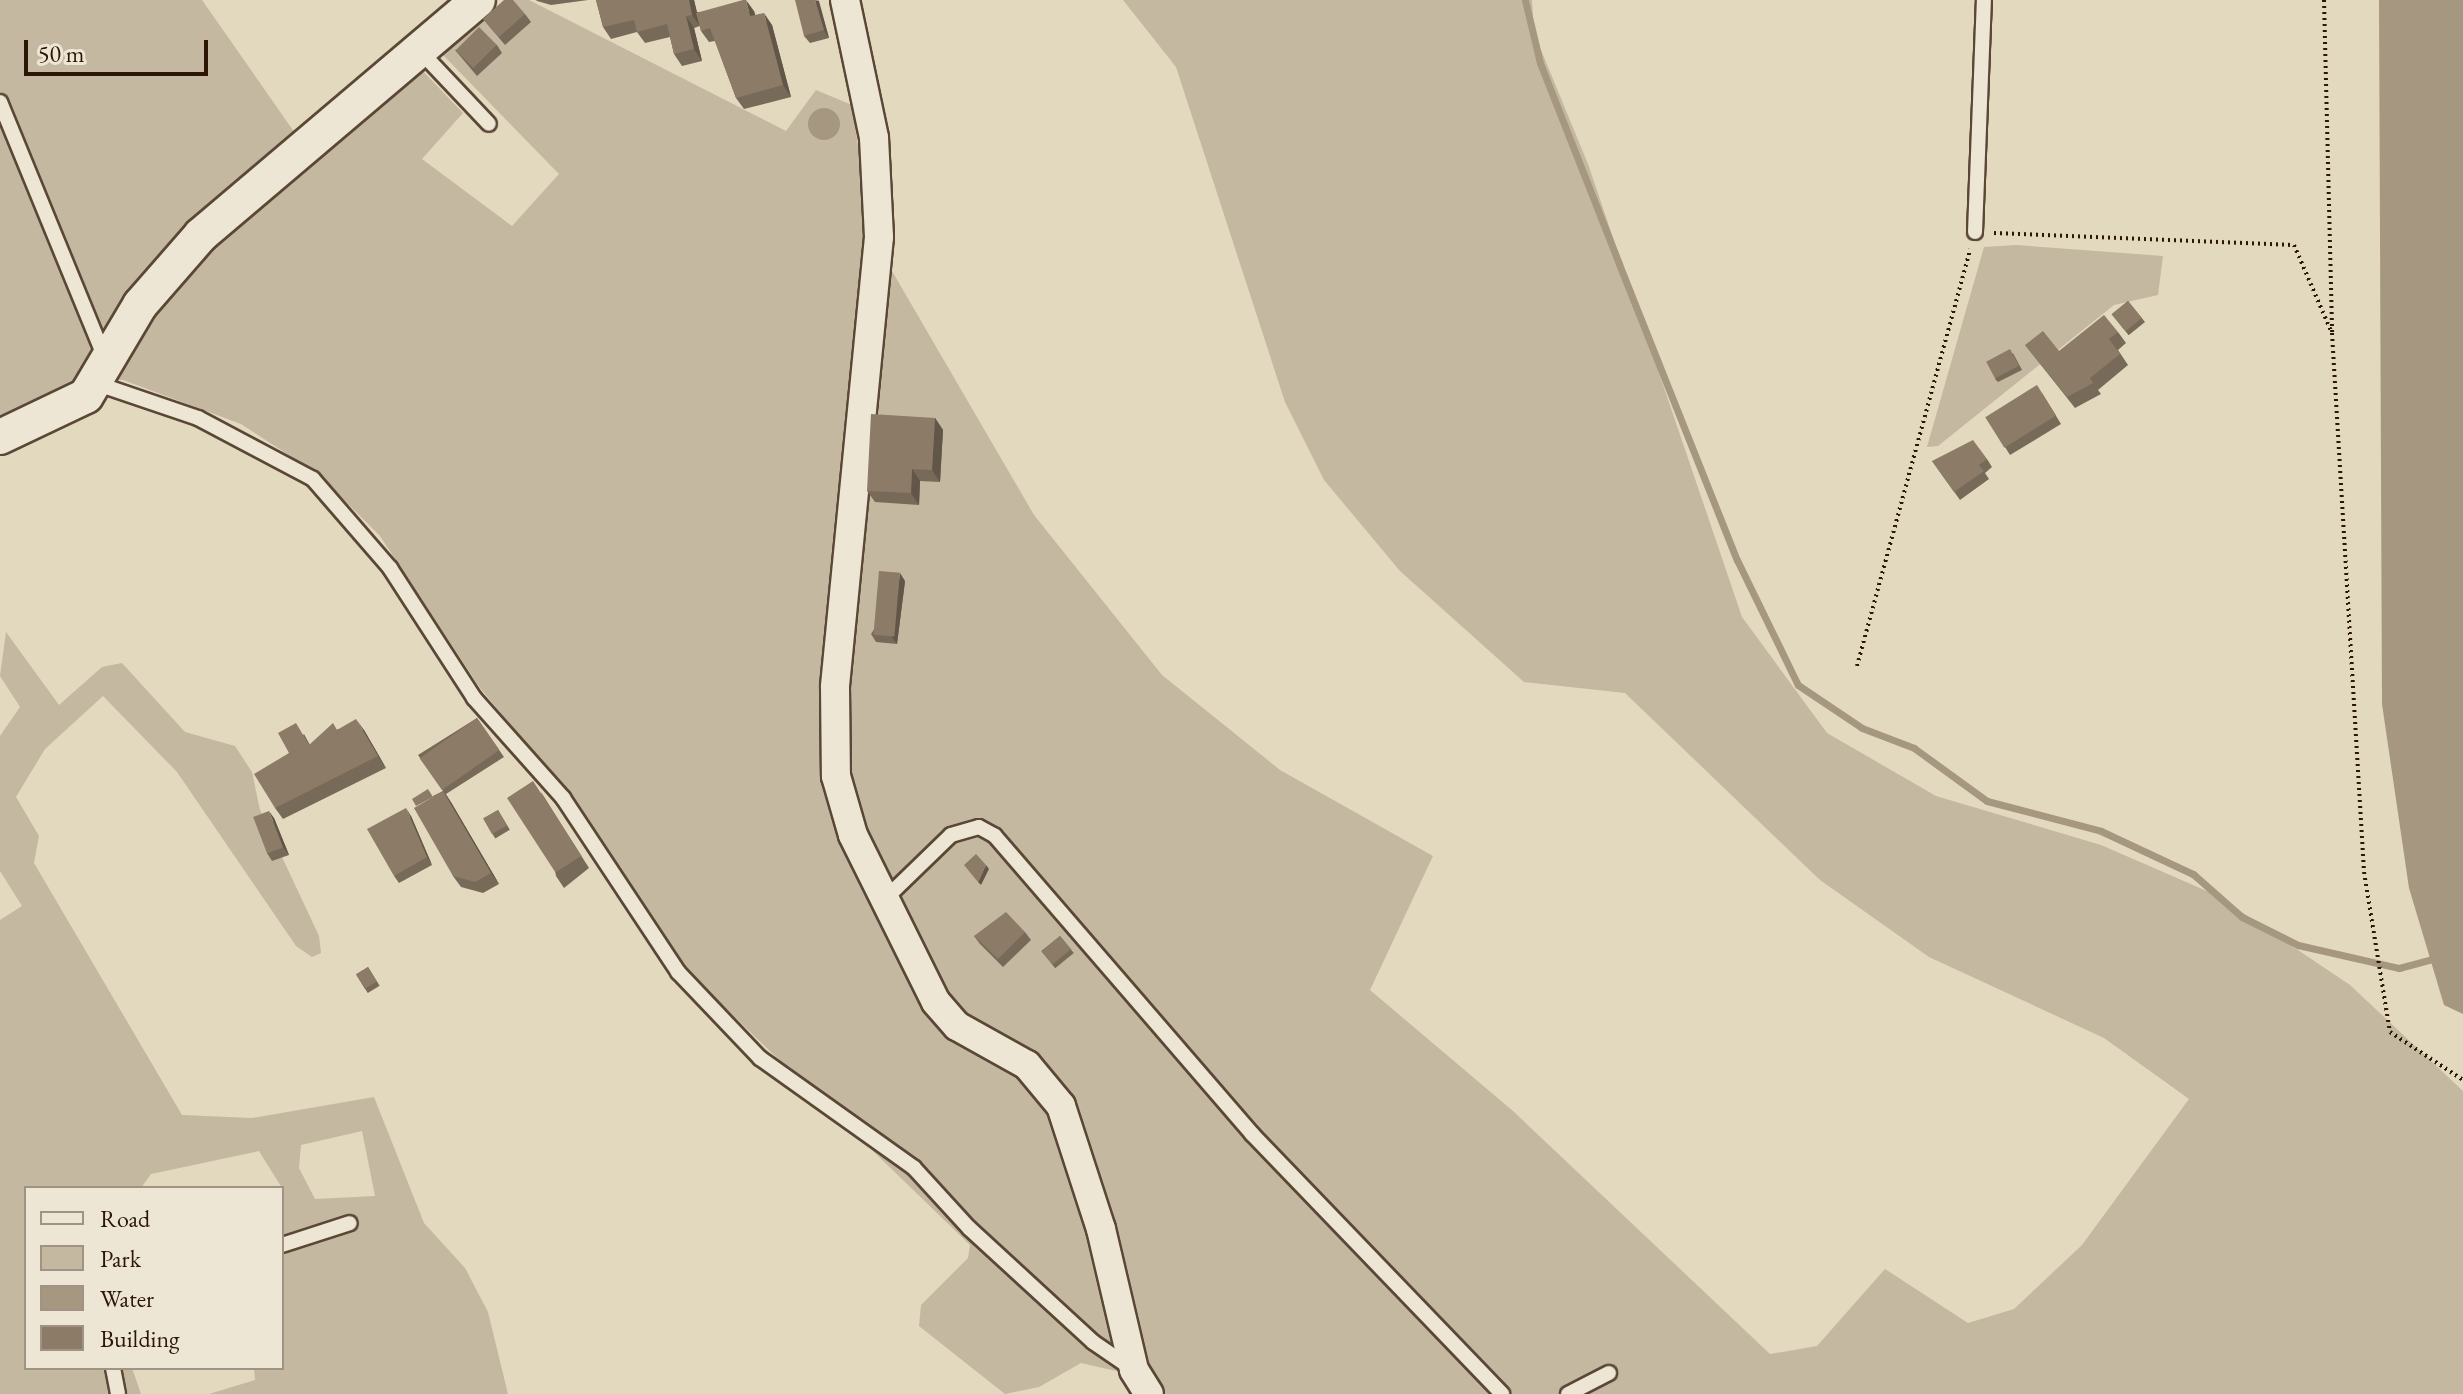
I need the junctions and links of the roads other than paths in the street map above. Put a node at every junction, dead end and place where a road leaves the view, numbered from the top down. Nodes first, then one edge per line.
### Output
1 (478, 0) edge
2 (845, 0) edge
3 (1984, 0) edge
4 (420, 51) junction
5 (0, 102) edge
6 (489, 124) dead end
7 (6, 137) edge
8 (1975, 232) road end
9 (103, 375) junction
10 (0, 437) edge
11 (884, 901) junction
12 (350, 1223) dead end
13 (284, 1244) edge
14 (113, 1370) edge
15 (1134, 1370) junction
16 (1609, 1373) dead end
17 (118, 1394) edge
18 (1149, 1394) edge
19 (1502, 1394) edge
20 (1568, 1394) edge

1 - 4 street
2 - 11 street
3 - 8 lane
4 - 6 lane
4 - 9 street
5 - 7 lane
7 - 9 lane
9 - 10 street
9 - 15 lane
11 - 15 street
11 - 19 lane
12 - 13 lane
14 - 17 lane
15 - 18 street
16 - 20 lane

